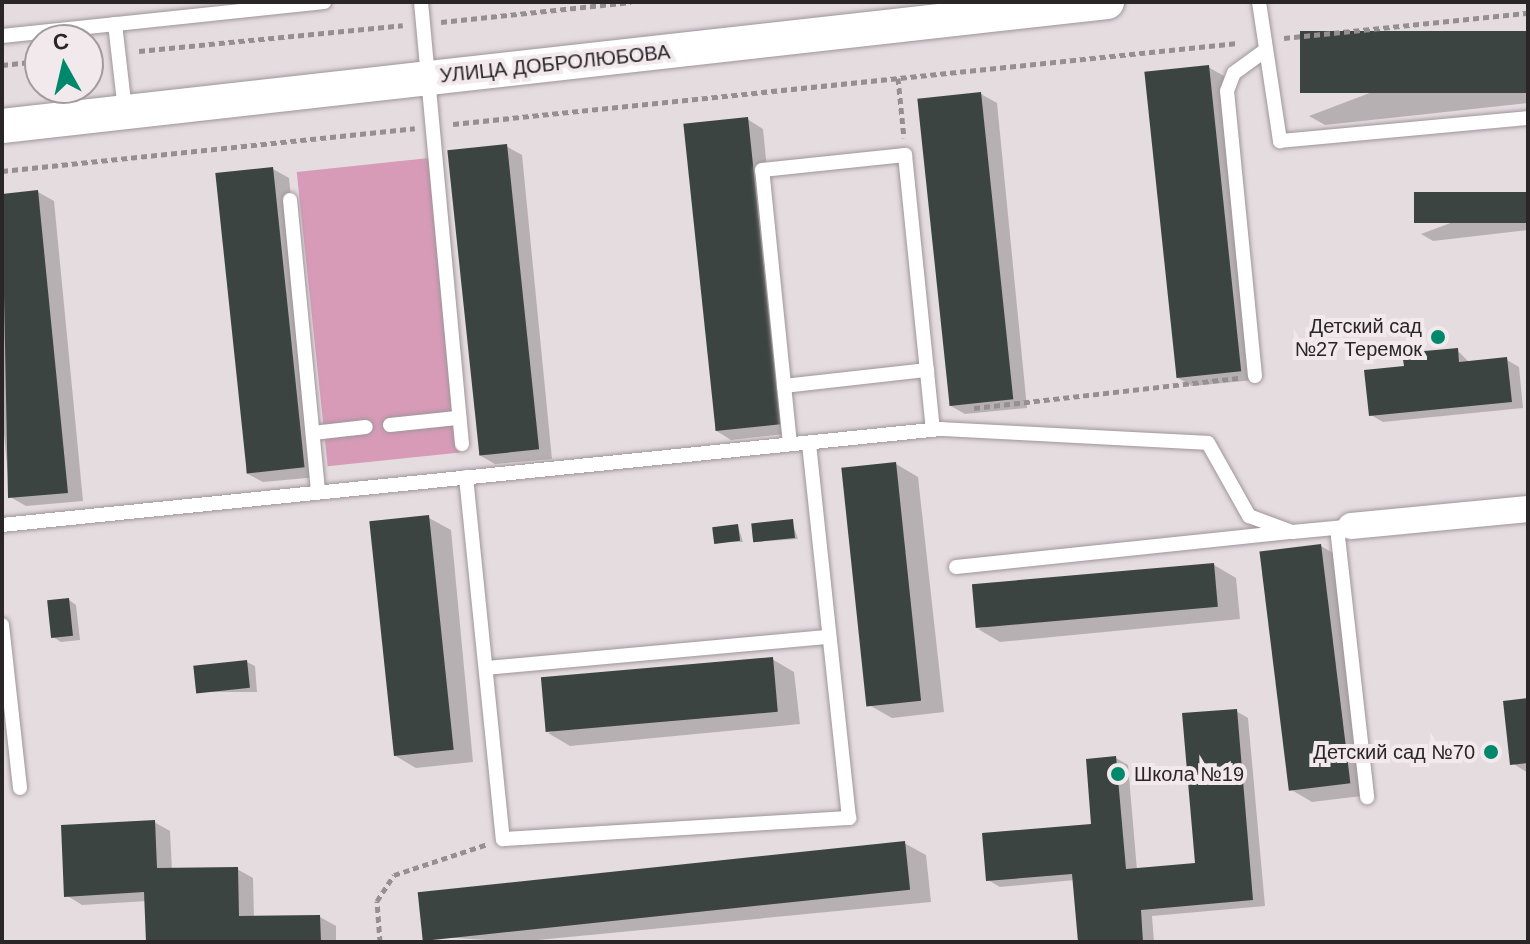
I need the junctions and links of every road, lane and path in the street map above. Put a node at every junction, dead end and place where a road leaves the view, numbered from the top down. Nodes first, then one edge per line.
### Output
1 (324, 2) edge
2 (421, 2) edge
3 (631, 2) edge
4 (1107, 2) edge
5 (1259, 2) edge
6 (607, 3) edge
7 (1528, 13) edge
8 (423, 23) junction
9 (115, 24) junction
10 (2, 36) edge
11 (1264, 46) junction
12 (118, 53) junction
13 (104, 54) edge
14 (24, 63) edge
15 (2, 65) edge
16 (898, 78) junction
17 (426, 79) junction
18 (125, 112) junction
19 (1528, 118) edge
20 (2, 126) edge
21 (431, 126) junction
22 (905, 155) junction
23 (2, 171) edge
24 (290, 200) dead end
25 (927, 370) junction
26 (1255, 376) dead end
27 (784, 386) junction
28 (457, 418) junction
29 (390, 425) dead end
30 (366, 427) dead end
31 (933, 430) junction
32 (313, 433) junction
33 (462, 444) dead end
34 (790, 444) junction
35 (809, 446) junction
36 (466, 477) junction
37 (318, 492) junction
38 (1528, 509) edge
39 (2, 517) edge
40 (2, 524) edge
41 (1337, 528) junction
42 (1292, 532) junction
43 (956, 567) dead end
44 (2, 625) edge
45 (828, 637) junction
46 (486, 668) junction
47 (20, 788) dead end
48 (1367, 797) dead end
49 (503, 839) junction
50 (380, 942) edge

1 - 9 lane
2 - 8 lane
3 - 6 path
4 - 17 street, УЛИЦА ДОБРОЛЮБОВА
5 - 11 lane
6 - 8 path
7 - 11 path
8 - 12 path
8 - 17 lane
9 - 10 lane
9 - 12 lane
11 - 16 path
11 - 19 lane
11 - 26 lane
12 - 13 path
12 - 18 lane
14 - 15 path
16 - 21 path
16 - 22 path
17 - 18 street, УЛИЦА ДОБРОЛЮБОВА
17 - 21 lane
18 - 20 street, УЛИЦА ДОБРОЛЮБОВА
21 - 23 path
21 - 28 lane
22 - 25 lane
22 - 27 lane
24 - 32 lane
25 - 27 lane
25 - 31 lane
27 - 34 lane
28 - 29 lane
28 - 33 lane
30 - 32 lane
31 - 35 lane
31 - 42 lane
32 - 37 lane
34 - 35 lane
34 - 36 lane
35 - 45 lane
36 - 37 lane
36 - 46 lane
37 - 40 lane
38 - 41 lane
39 - 40 lane
41 - 42 lane
41 - 48 lane
42 - 43 lane
44 - 47 lane
45 - 46 lane
45 - 49 lane
46 - 49 lane
49 - 50 path

